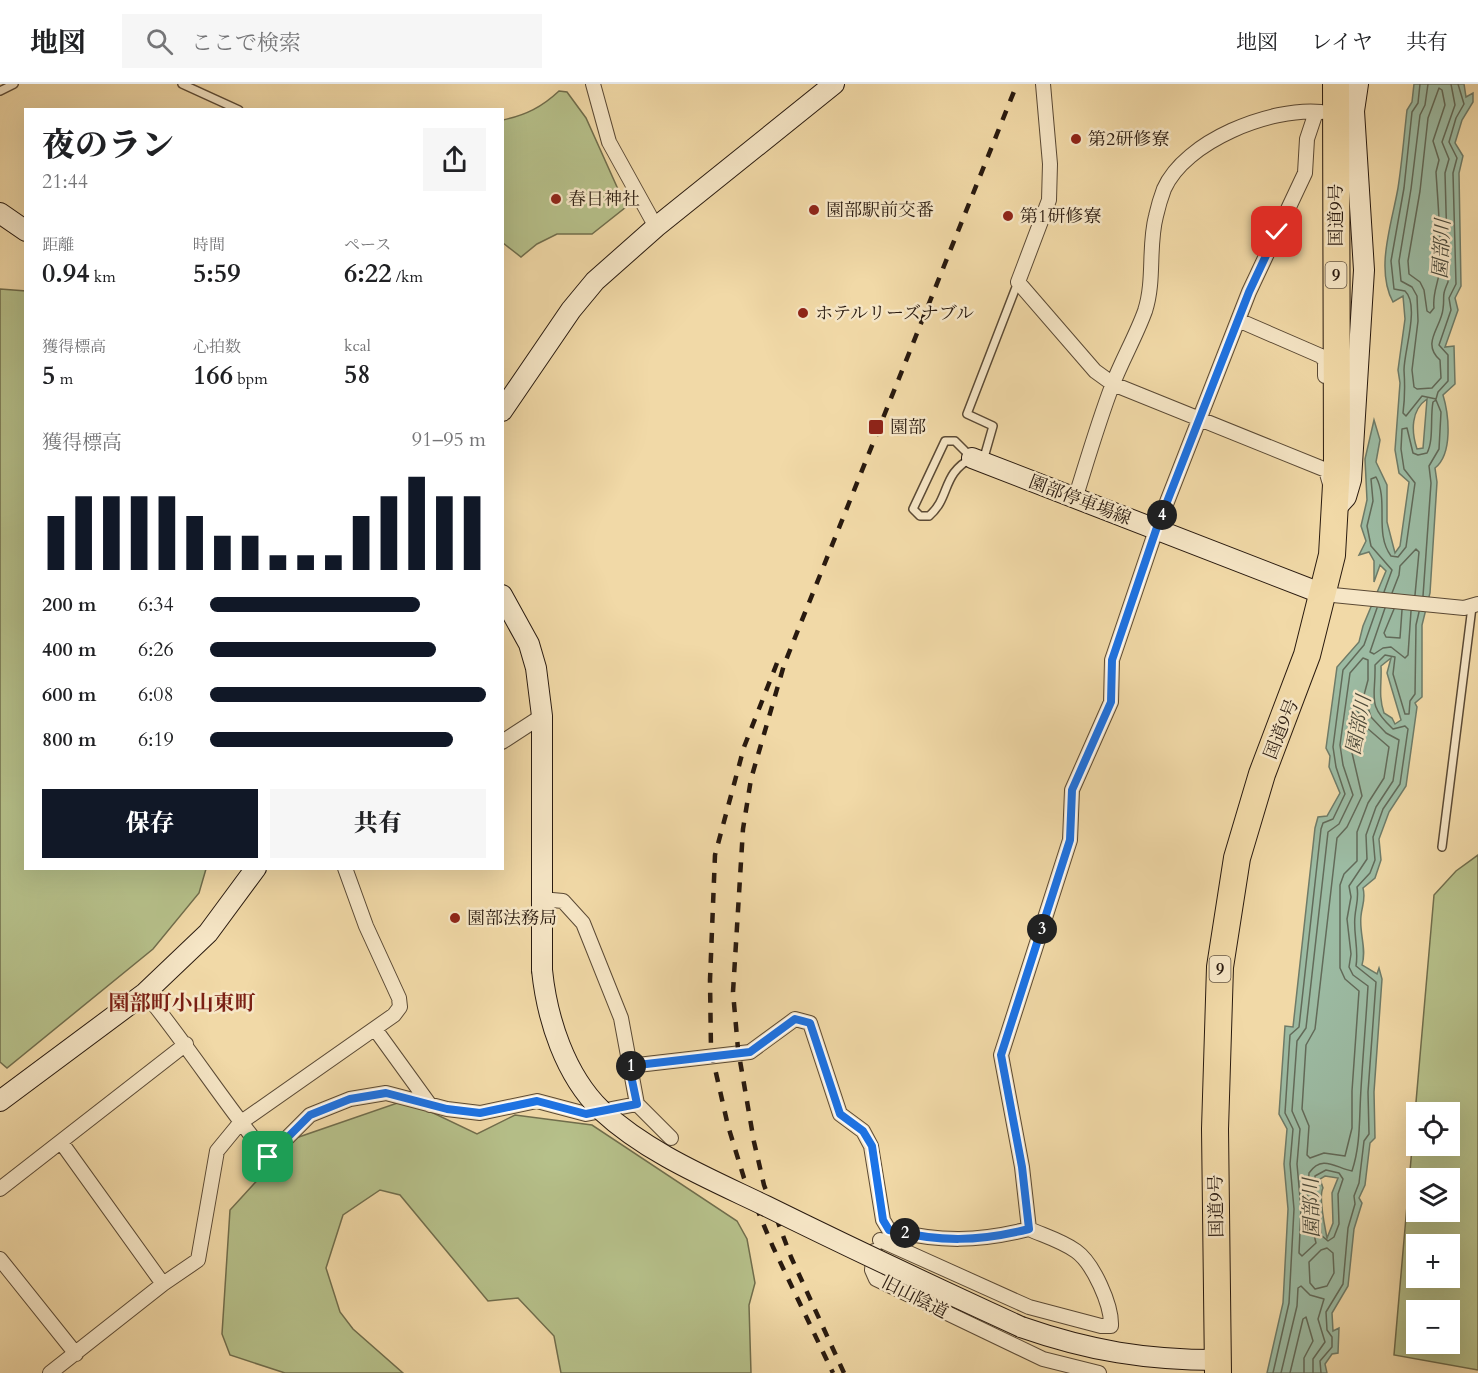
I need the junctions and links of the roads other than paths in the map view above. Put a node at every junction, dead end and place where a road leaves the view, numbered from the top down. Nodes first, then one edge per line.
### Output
1 (14, 84) edge
2 (182, 84) edge
3 (593, 84) edge
4 (834, 84) edge
5 (1043, 84) edge
6 (1336, 84) edge
7 (1358, 84) edge
8 (0, 91) edge
9 (234, 108) edge
10 (0, 213) edge
11 (656, 227) junction
12 (24, 230) edge
13 (1018, 282) junction
14 (1238, 320) junction
15 (1113, 384) junction
16 (504, 408) edge
17 (1199, 421) junction
18 (977, 460) junction
19 (1326, 470) junction
20 (1075, 499) junction
21 (1336, 508) junction
22 (1156, 530) junction
23 (1332, 594) junction
24 (504, 599) edge
25 (1475, 606) edge
26 (542, 716) junction
27 (504, 741) edge
28 (1442, 847) dead end
29 (255, 870) edge
30 (346, 870) edge
31 (541, 899) junction
32 (145, 993) junction
33 (375, 1029) junction
34 (186, 1044) junction
35 (629, 1066) junction
36 (0, 1101) edge
37 (430, 1104) junction
38 (637, 1104) junction
39 (240, 1123) junction
40 (671, 1138) dead end
41 (61, 1142) junction
42 (0, 1189) edge
43 (1029, 1229) junction
44 (885, 1235) junction
45 (0, 1259) edge
46 (163, 1284) junction
47 (76, 1354) junction
48 (1218, 1366) edge
49 (50, 1373) edge
50 (1099, 1373) edge

1 - 8 lane
2 - 9 lane
3 - 11 street
4 - 11 street
5 - 13 street
6 - 21 highway, 国道9号 / 9
7 - 21 street
10 - 12 street
11 - 16 street
13 - 15 street
13 - 18 lane
14 - 15 street
14 - 17 street
14 - 19 street
15 - 17 street
15 - 20 street
17 - 19 street
17 - 22 street
18 - 18 lane
18 - 20 street, 園部停車場線
19 - 21 street
20 - 22 street, 園部停車場線
21 - 23 highway, 国道9号 / 9
22 - 23 street, 園部停車場線
22 - 43 street
23 - 25 street
23 - 48 highway, 国道9号 / 9
24 - 26 street
25 - 28 lane
26 - 27 street
26 - 31 street
29 - 32 street
30 - 33 street
31 - 35 street
31 - 48 street, bridge
32 - 34 street
32 - 36 street
33 - 37 street
33 - 39 street
34 - 39 street
34 - 41 street
35 - 38 street
35 - 44 street
37 - 38 street
37 - 39 street
38 - 40 street
39 - 46 street
41 - 42 street
41 - 46 street
43 - 44 street
43 - 44 street
44 - 50 street, 旧山陰道
45 - 47 street
46 - 47 street
47 - 49 street

